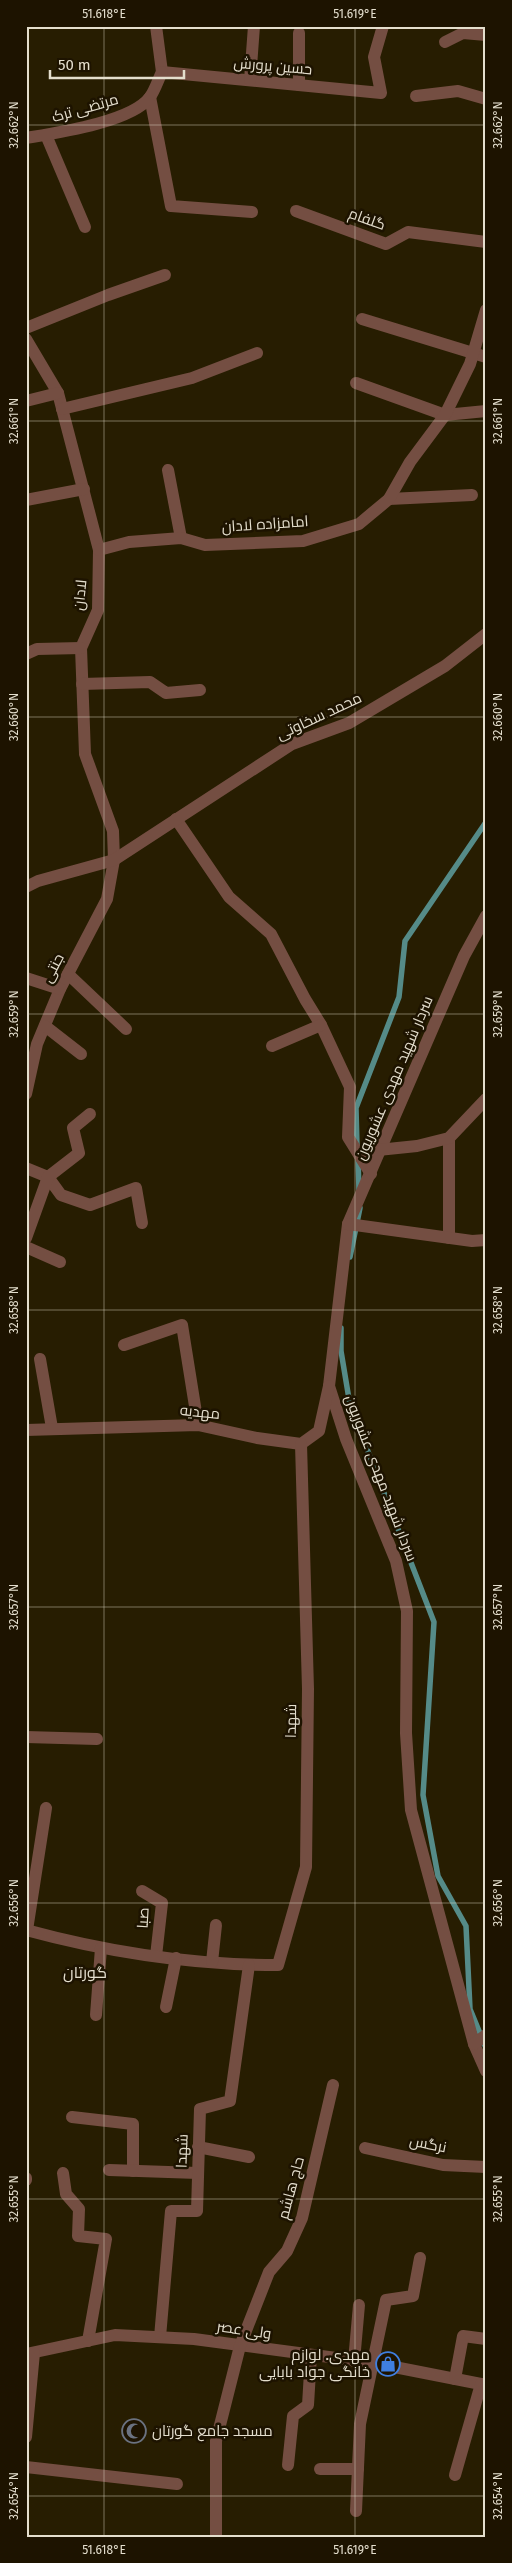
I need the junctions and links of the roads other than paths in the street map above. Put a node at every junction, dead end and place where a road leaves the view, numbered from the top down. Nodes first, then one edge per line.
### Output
1 (156, 26) edge
2 (254, 26) edge
3 (383, 26) edge
4 (299, 33) dead end
5 (486, 35) edge
6 (444, 42) dead end
7 (162, 72) junction
8 (250, 80) junction
9 (299, 85) junction
10 (416, 96) dead end
11 (150, 97) junction
12 (486, 99) edge
13 (46, 135) junction
14 (26, 138) edge
15 (296, 211) dead end
16 (252, 212) dead end
17 (85, 227) dead end
18 (486, 242) edge
19 (165, 275) dead end
20 (486, 310) edge
21 (362, 318) dead end
22 (26, 328) edge
23 (26, 339) edge
24 (257, 353) dead end
25 (480, 355) edge
26 (356, 383) dead end
27 (58, 393) junction
28 (26, 401) edge
29 (62, 409) junction
30 (486, 411) edge
31 (445, 415) junction
32 (168, 470) dead end
33 (84, 489) junction
34 (472, 495) dead end
35 (389, 499) junction
36 (26, 500) edge
37 (181, 538) junction
38 (99, 550) junction
39 (486, 634) edge
40 (81, 648) junction
41 (26, 654) edge
42 (82, 684) junction
43 (200, 690) dead end
44 (176, 820) junction
45 (114, 860) junction
46 (26, 887) edge
47 (486, 916) edge
48 (68, 974) junction
49 (26, 978) edge
50 (60, 989) junction
51 (321, 1025) junction
52 (45, 1026) junction
53 (126, 1029) dead end
54 (272, 1046) dead end
55 (81, 1054) dead end
56 (26, 1094) edge
57 (486, 1099) edge
58 (90, 1114) dead end
59 (449, 1138) junction
60 (378, 1150) junction
61 (26, 1168) edge
62 (371, 1174) junction
63 (48, 1177) junction
64 (142, 1224) dead end
65 (348, 1224) junction
66 (26, 1238) edge
67 (449, 1238) junction
68 (486, 1240) edge
69 (26, 1247) edge
70 (60, 1262) dead end
71 (124, 1345) dead end
72 (40, 1360) dead end
73 (329, 1386) junction
74 (198, 1425) junction
75 (52, 1428) junction
76 (26, 1430) edge
77 (301, 1444) junction
78 (26, 1737) edge
79 (97, 1740) dead end
80 (46, 1808) dead end
81 (142, 1891) dead end
82 (216, 1925) dead end
83 (27, 1930) edge
84 (101, 1948) junction
85 (156, 1956) junction
86 (176, 1958) junction
87 (212, 1962) junction
88 (249, 1965) junction
89 (166, 2007) dead end
90 (96, 2014) dead end
91 (486, 2035) edge
92 (474, 2044) junction
93 (486, 2071) edge
94 (333, 2085) dead end
95 (72, 2116) dead end
96 (198, 2147) junction
97 (365, 2148) dead end
98 (249, 2157) dead end
99 (486, 2167) edge
100 (109, 2170) dead end
101 (133, 2171) junction
102 (63, 2173) dead end
103 (198, 2173) junction
104 (420, 2258) dead end
105 (359, 2305) dead end
106 (160, 2337) junction
107 (486, 2339) edge
108 (88, 2341) junction
109 (240, 2346) junction
110 (30, 2353) edge
111 (311, 2355) junction
112 (354, 2361) junction
113 (374, 2363) junction
114 (455, 2379) junction
115 (483, 2385) edge
116 (26, 2438) edge
117 (288, 2465) dead end
118 (26, 2467) edge
119 (320, 2469) dead end
120 (358, 2469) junction
121 (455, 2476) dead end
122 (177, 2484) dead end
123 (356, 2511) dead end
124 (216, 2537) edge

1 - 7 street
2 - 8 street
3 - 9 street, حسین پرورش
4 - 9 street
5 - 6 street
7 - 8 street, حسین پرورش
7 - 11 street, مرتضی ترک
8 - 9 street, حسین پرورش
10 - 12 street
11 - 13 street, مرتضی ترک
11 - 16 street
13 - 14 street, مرتضی ترک
13 - 17 street
15 - 18 street, گلفام
19 - 22 street
20 - 25 street, امامزاده لادان
21 - 25 street
23 - 27 street, لادان
24 - 29 street
25 - 31 street, امامزاده لادان
26 - 31 street
27 - 28 street
27 - 29 street, لادان
29 - 33 street, لادان
30 - 31 street
31 - 35 street, امامزاده لادان
32 - 37 street
33 - 36 street
33 - 38 street, لادان
34 - 35 street
35 - 37 street, امامزاده لادان
37 - 38 street, امامزاده لادان
38 - 40 street, لادان
39 - 44 street, محمد سخاوتی
40 - 41 street
40 - 42 street, لادان
42 - 43 street
42 - 45 street, لادان
44 - 45 street, محمد سخاوتی
44 - 51 street
45 - 46 street, محمد سخاوتی
45 - 48 street, جنتی
47 - 60 street, سردار شهید مهدی عشوریون
48 - 50 street, جنتی
48 - 53 street
49 - 50 street
50 - 52 street, جنتی
51 - 54 street
51 - 62 street
52 - 55 street
52 - 56 street, جنتی
57 - 59 street
58 - 63 street
59 - 60 street
59 - 67 street
60 - 62 street, سردار شهید مهدی عشوریون
61 - 63 street
62 - 65 street, سردار شهید مهدی عشوریون
63 - 64 street
63 - 66 street
65 - 67 street
65 - 73 street, سردار شهید مهدی عشوریون
67 - 68 street
69 - 70 street
71 - 74 street
72 - 75 street
73 - 77 street
73 - 92 street, سردار شهید مهدی عشوریون
74 - 75 street, مهدیه
74 - 77 street, مهدیه
75 - 76 street, مهدیه
77 - 88 street, شهدا
78 - 79 street
80 - 83 street
81 - 85 street, صبا
82 - 87 street
83 - 84 street, شهدا
84 - 85 street, شهدا
84 - 90 street
85 - 86 street, شهدا
86 - 87 street, شهدا
86 - 89 street
87 - 88 street, شهدا
88 - 96 street, شهدا
91 - 92 street
92 - 93 street, سردار شهید مهدی عشوریون
94 - 109 street, حاج هاشم
95 - 101 street
96 - 98 street
96 - 103 street, شهدا
97 - 99 street, نرگس
100 - 101 street
101 - 103 street
102 - 108 street
103 - 106 street, شهدا
104 - 113 street
105 - 112 street
106 - 108 street, ولی عصر
106 - 109 street, ولی عصر
107 - 114 street
108 - 110 street, ولی عصر
109 - 111 street, ولی عصر
109 - 124 street, حاج هاشم
110 - 116 street
111 - 112 street, ولی عصر
111 - 117 street
112 - 113 street, ولی عصر
113 - 114 street, ولی عصر
113 - 120 street
114 - 115 street, ولی عصر
115 - 121 street
118 - 122 street
119 - 120 street
120 - 123 street

